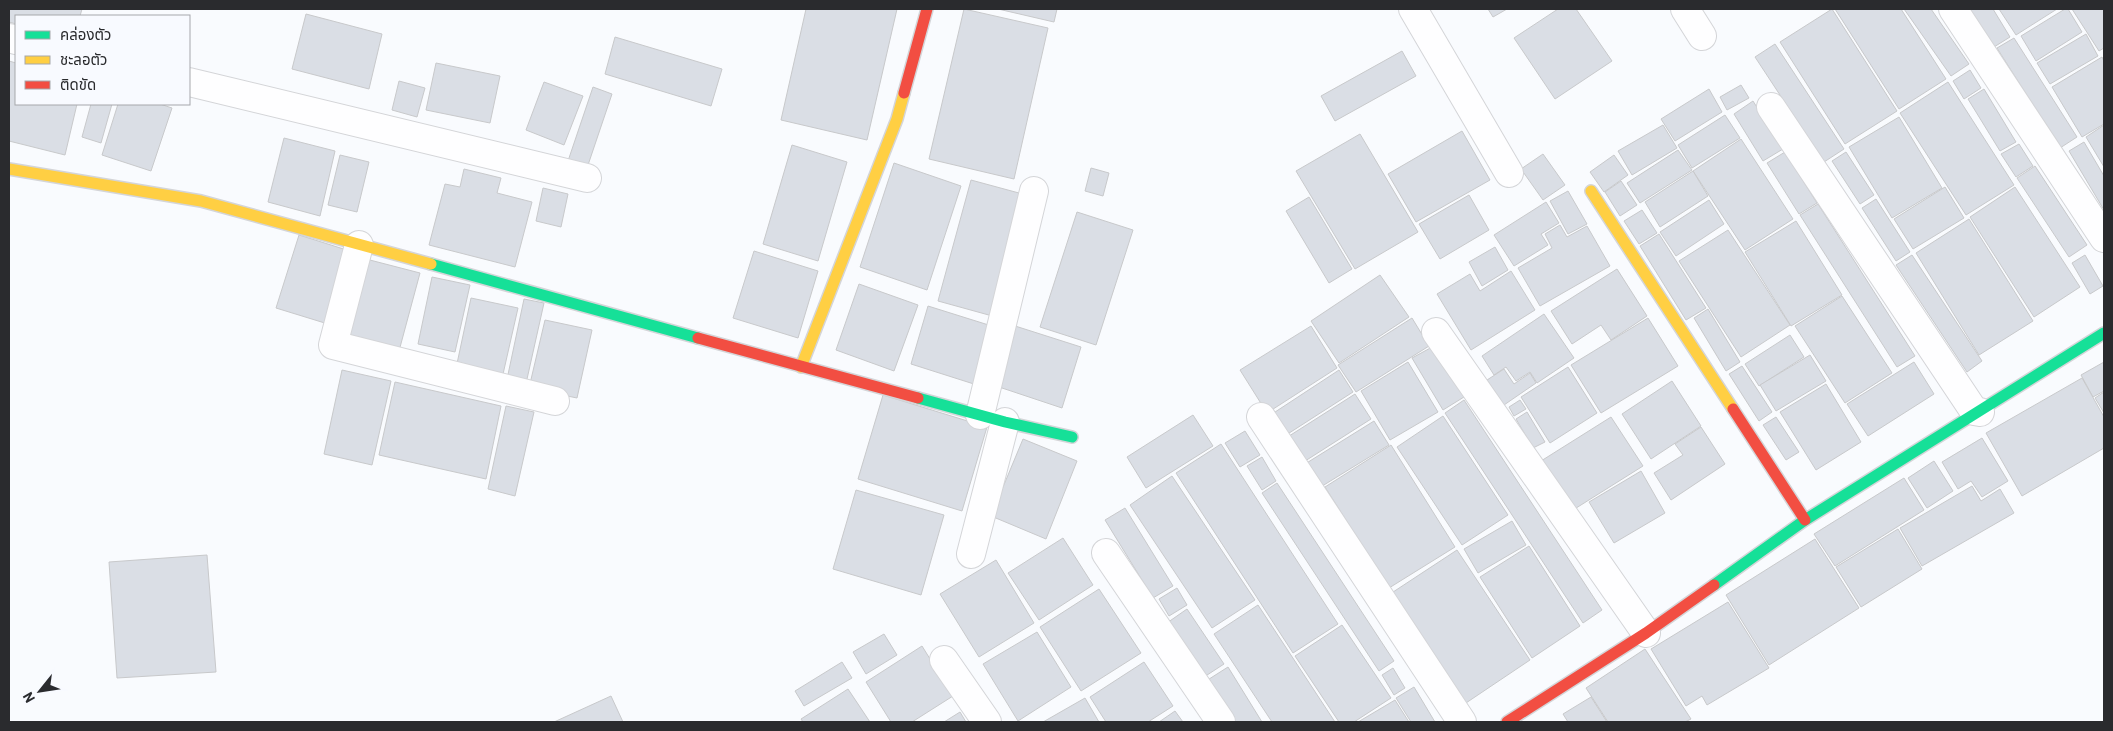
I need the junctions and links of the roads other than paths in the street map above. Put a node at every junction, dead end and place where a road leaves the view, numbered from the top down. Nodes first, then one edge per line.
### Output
1 (927, 9) edge
2 (1413, 9) edge
3 (1685, 9) edge
4 (1953, 9) edge
5 (1702, 36) dead end
6 (190, 82) edge
7 (1771, 107) dead end
8 (9, 169) edge
9 (1509, 172) dead end
10 (587, 178) dead end
11 (1034, 191) dead end
12 (1590, 191) dead end
13 (2104, 238) edge
14 (359, 245) junction
15 (1436, 332) dead end
16 (2104, 334) edge
17 (801, 367) junction
18 (555, 401) dead end
19 (1980, 412) junction
20 (1261, 417) dead end
21 (992, 419) junction
22 (1072, 437) dead end
23 (1805, 520) junction
24 (1106, 553) dead end
25 (971, 554) dead end
26 (1646, 633) junction
27 (944, 660) dead end
28 (987, 722) edge
29 (1222, 722) edge
30 (1462, 722) edge
31 (1507, 722) edge

1 - 17 street
2 - 9 street
3 - 5 street
4 - 13 street
6 - 10 street
7 - 19 street
8 - 14 street
11 - 21 street
12 - 23 street
14 - 17 street
14 - 18 street
15 - 26 street
16 - 19 street
17 - 21 street
19 - 23 street
20 - 30 street
21 - 22 street
21 - 25 street
23 - 26 street
24 - 29 street
26 - 31 street
27 - 28 street

